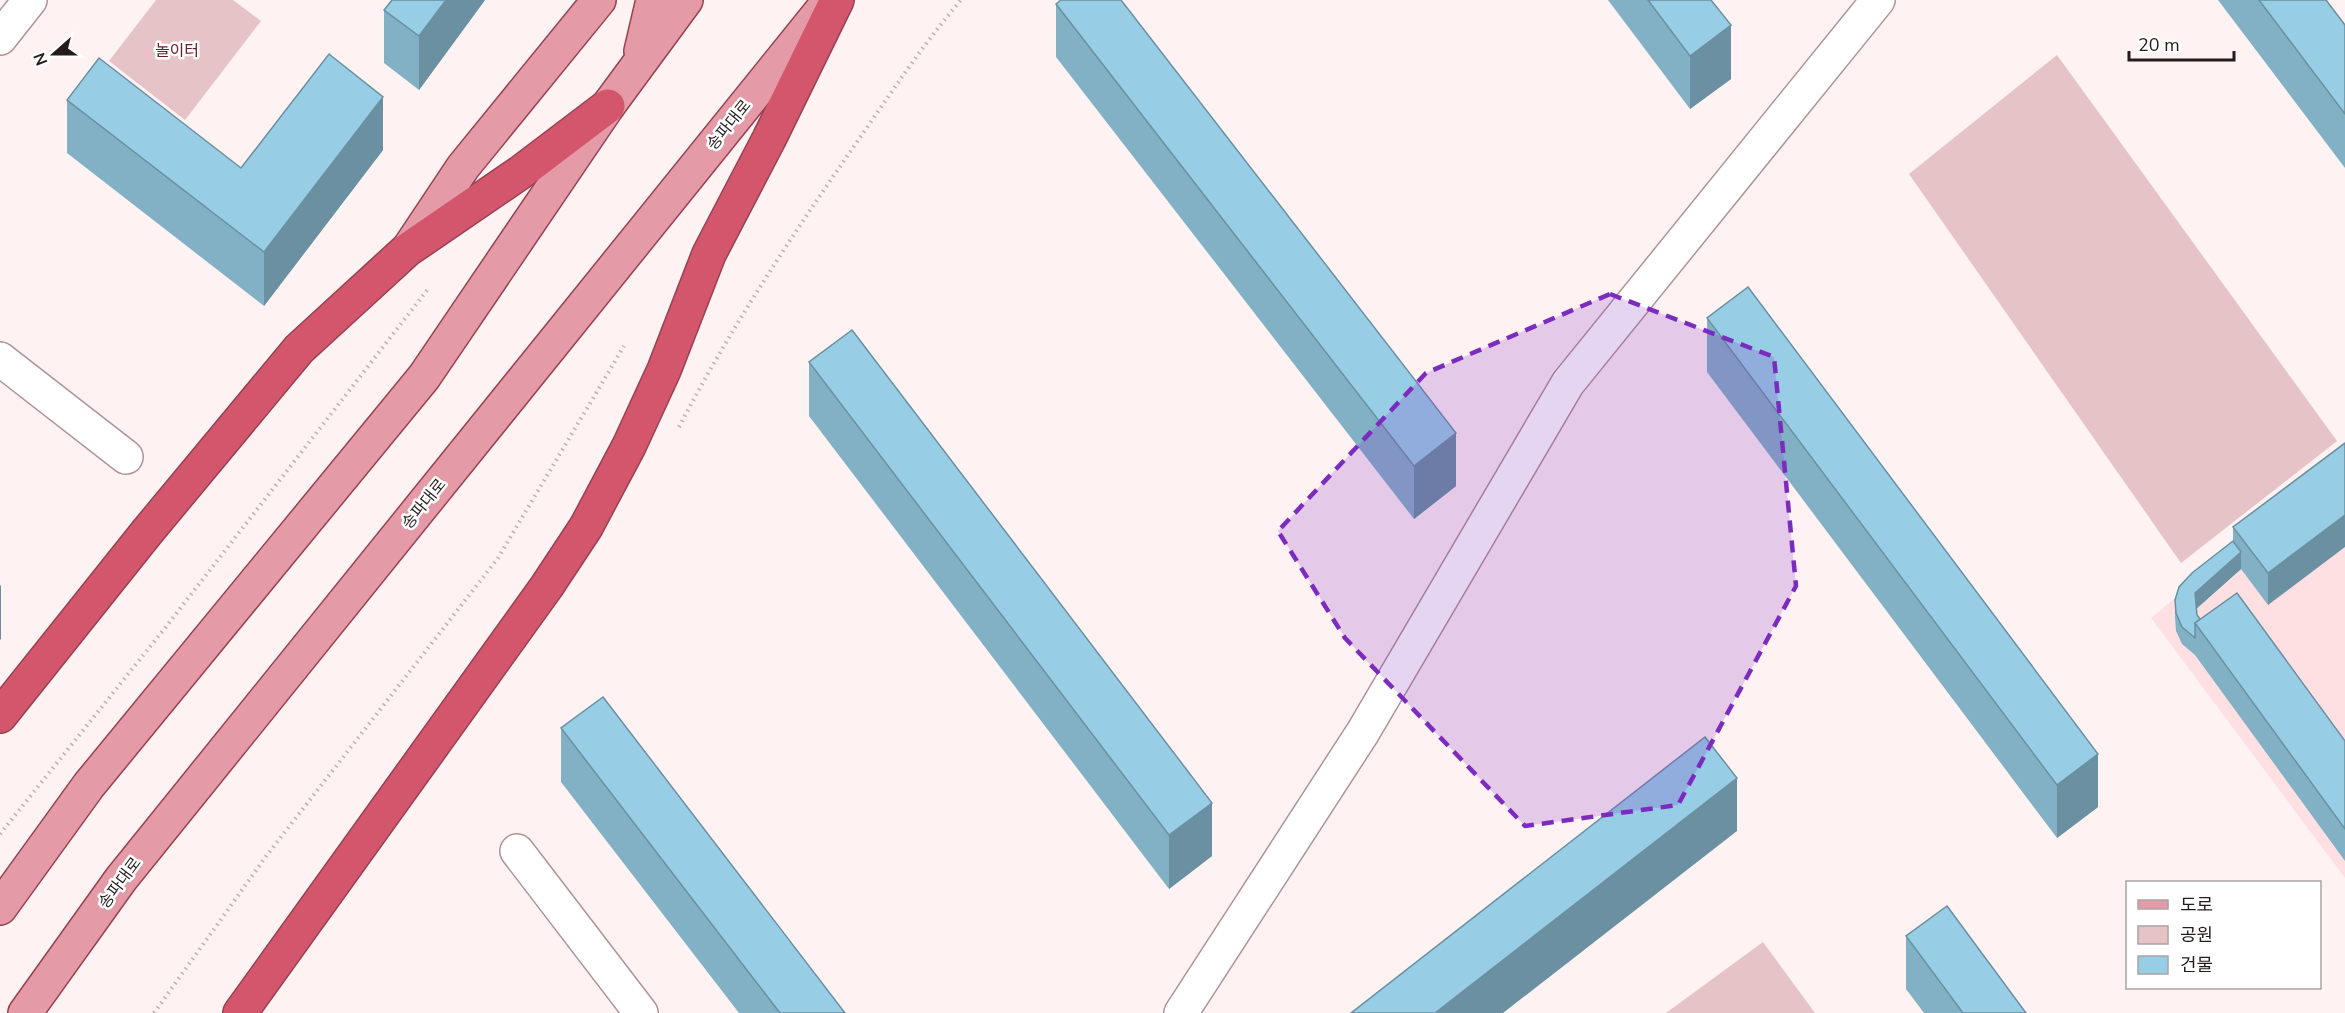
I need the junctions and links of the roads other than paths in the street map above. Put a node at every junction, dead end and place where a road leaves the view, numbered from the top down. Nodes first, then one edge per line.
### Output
1 (30, 0) edge
2 (599, 0) edge
3 (653, 0) edge
4 (686, 0) edge
5 (830, 0) edge
6 (837, 0) edge
7 (1878, 0) edge
8 (0, 38) edge
9 (639, 62) junction
10 (608, 106) junction
11 (407, 250) junction
12 (0, 360) edge
13 (126, 457) dead end
14 (0, 716) edge
15 (517, 851) dead end
16 (0, 908) edge
17 (24, 1013) edge
18 (240, 1013) edge
19 (641, 1013) edge
20 (1181, 1013) edge

1 - 8 lane
2 - 11 main road
3 - 9 main road
4 - 9 main road
5 - 17 main road, 송파대로
6 - 18 highway
7 - 20 lane
9 - 10 main road
10 - 11 highway
10 - 16 main road
11 - 14 highway
12 - 13 lane
15 - 19 lane

